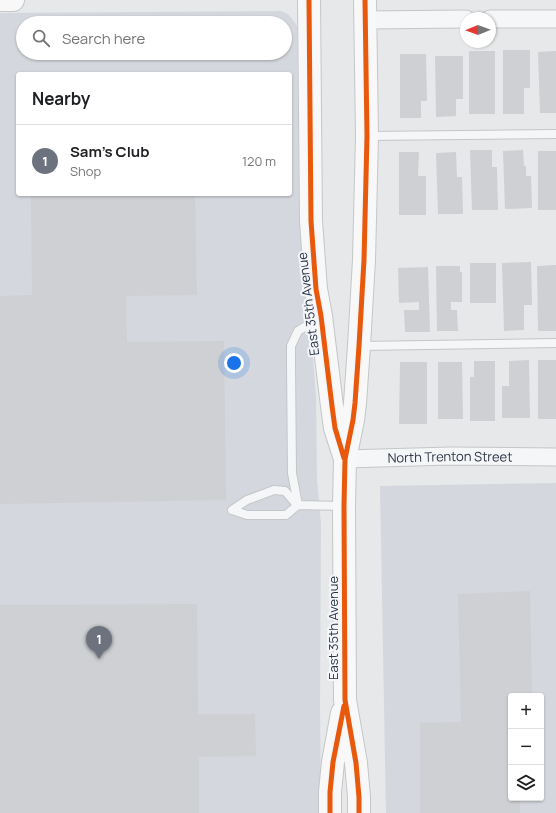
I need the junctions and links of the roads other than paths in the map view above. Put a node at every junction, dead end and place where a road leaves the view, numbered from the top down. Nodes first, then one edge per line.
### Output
1 (0, 0) edge
2 (13, 0) edge
3 (309, 0) edge
4 (365, 10) edge
5 (460, 18) edge
6 (556, 18) edge
7 (496, 19) edge
8 (556, 134) edge
9 (367, 136) junction
10 (321, 316) junction
11 (556, 343) edge
12 (359, 346) junction
13 (556, 457) edge
14 (345, 460) junction
15 (298, 505) junction
16 (344, 506) junction
17 (345, 700) junction
18 (330, 813) edge
19 (360, 813) edge

1 - 2 street
3 - 10 street, East 35th Avenue
4 - 5 street
4 - 9 street, East 35th Avenue
6 - 7 street
8 - 9 lane
9 - 12 street, East 35th Avenue
10 - 14 street, East 35th Avenue
10 - 15 lane
11 - 12 lane
12 - 14 street, East 35th Avenue
13 - 14 street, North Trenton Street
14 - 16 street, East 35th Avenue
15 - 15 lane
15 - 16 lane
16 - 17 street, East 35th Avenue
17 - 18 street, East 35th Avenue
17 - 19 street, East 35th Avenue

